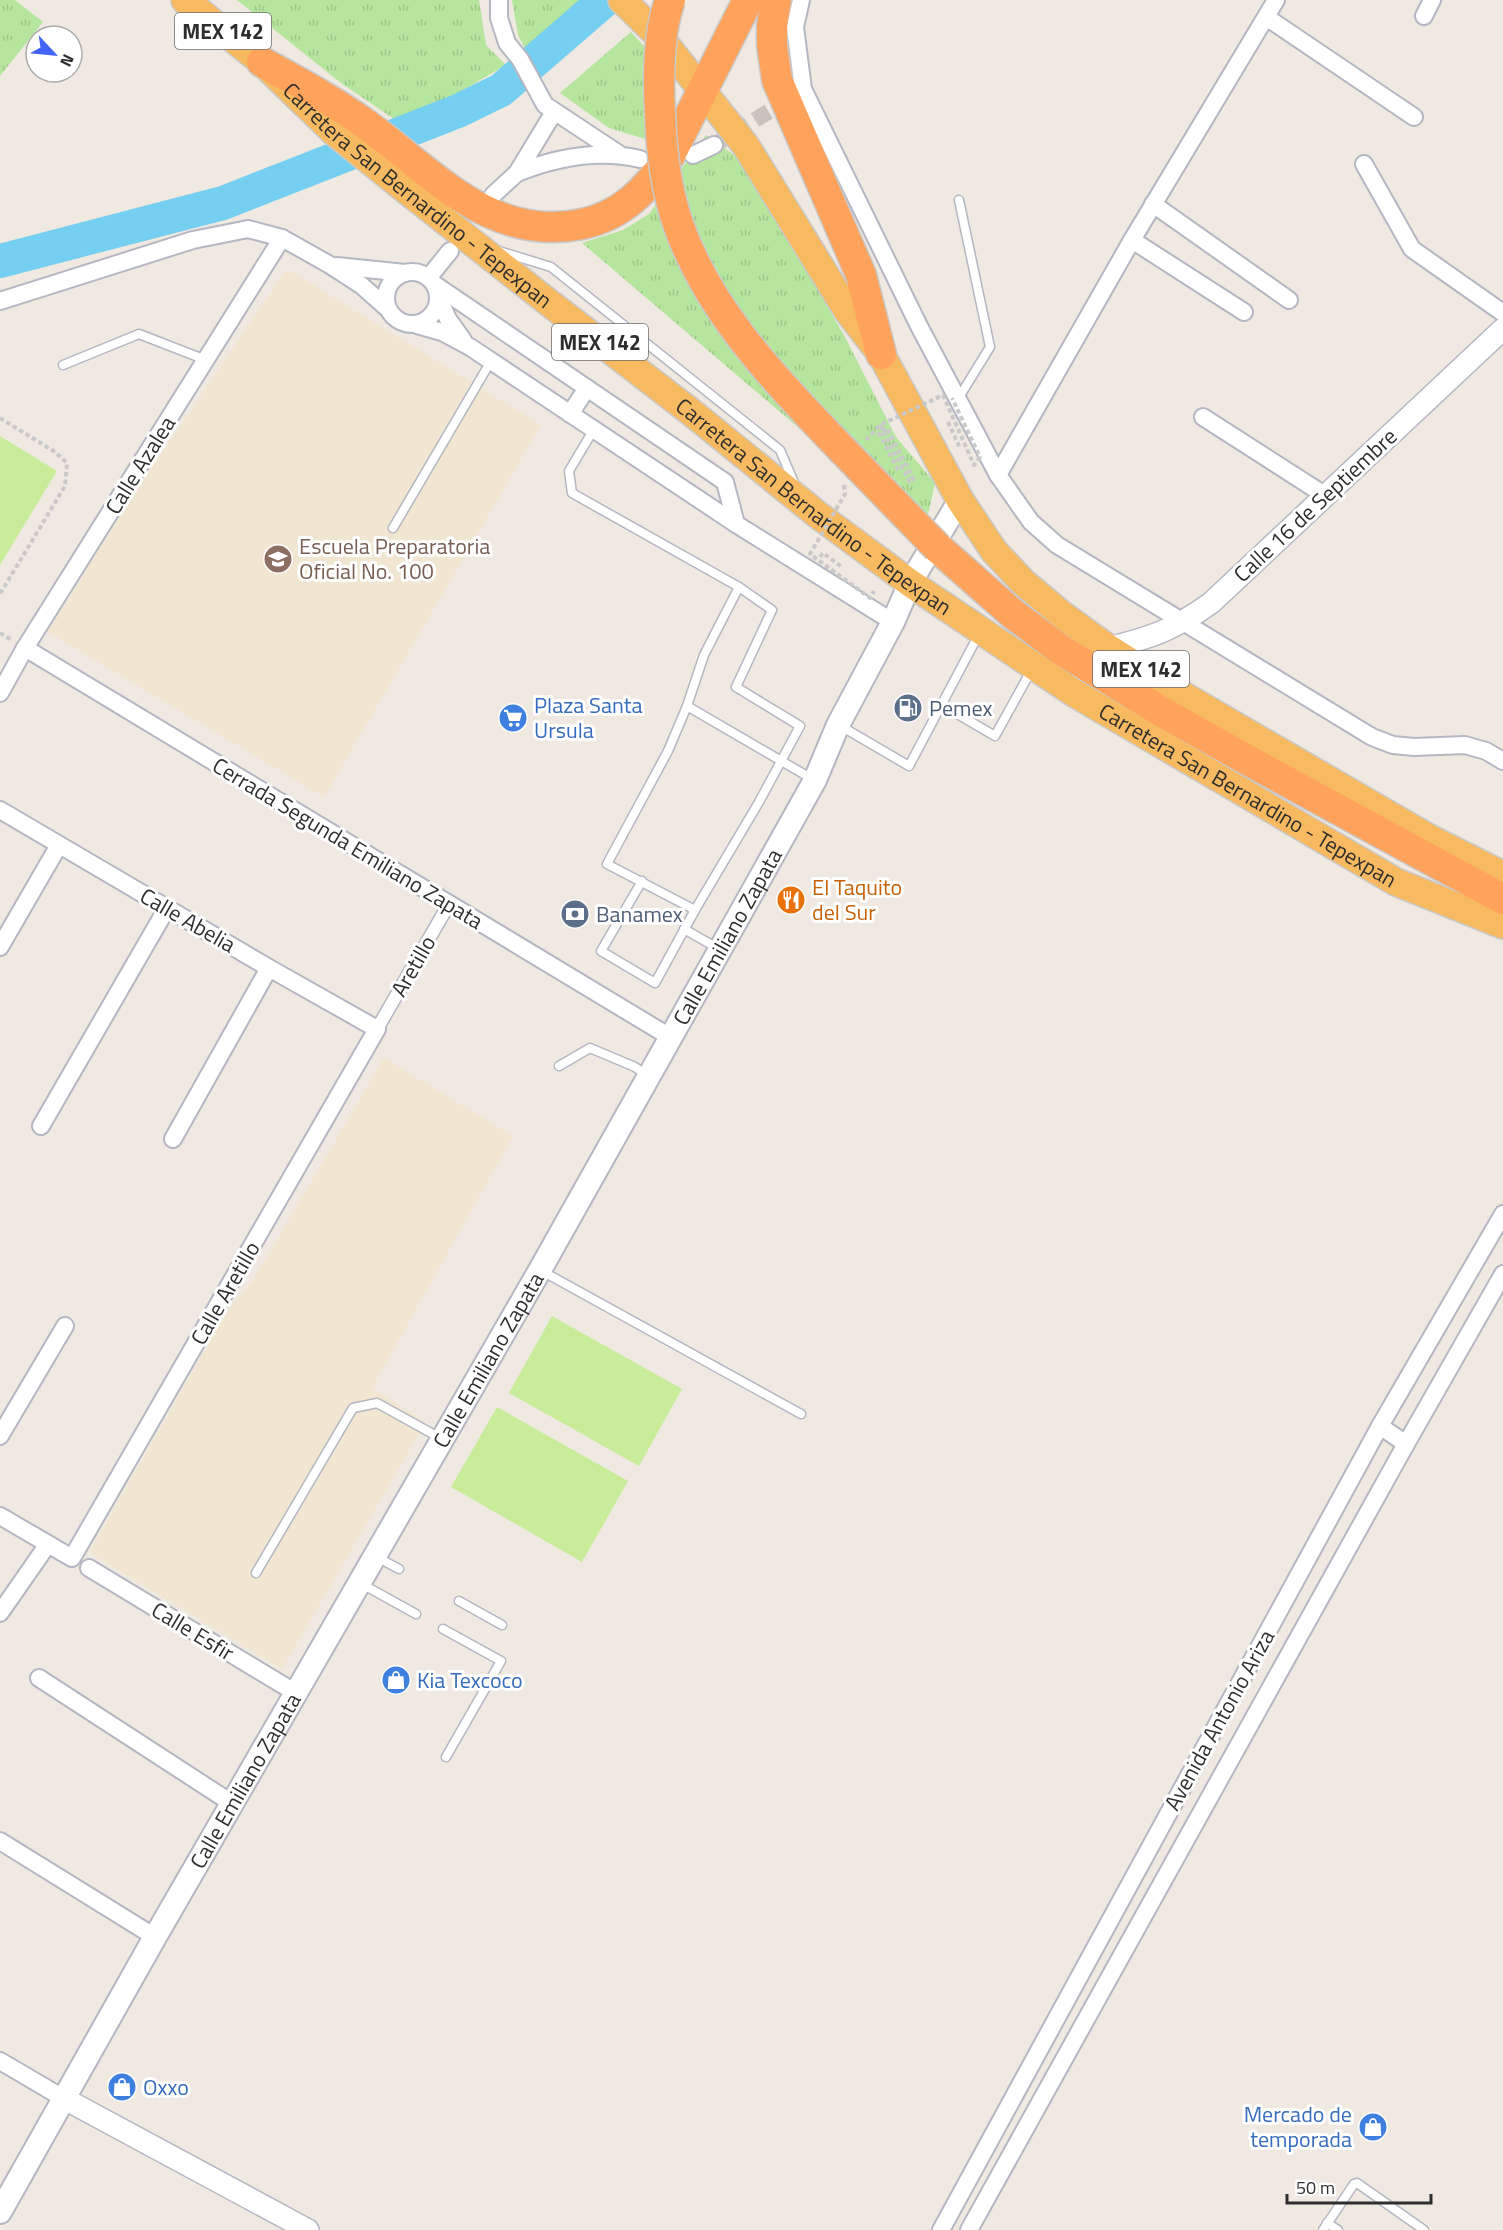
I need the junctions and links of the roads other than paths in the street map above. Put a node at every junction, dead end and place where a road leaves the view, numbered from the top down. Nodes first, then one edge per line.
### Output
1 (185, 0) edge
2 (499, 0) edge
3 (622, 0) edge
4 (670, 0) edge
5 (747, 0) edge
6 (776, 0) edge
7 (801, 0) edge
8 (1276, 0) edge
9 (1432, 0) edge
10 (1424, 16) dead end
11 (1266, 17) junction
12 (262, 62) junction
13 (702, 88) junction
14 (549, 108) junction
15 (1414, 117) dead end
16 (714, 145) tunnel mouth
17 (619, 154) junction
18 (693, 155) dead end
19 (640, 159) dead end
20 (1364, 164) dead end
21 (517, 173) junction
22 (493, 195) dead end
23 (959, 200) dead end
24 (1154, 204) junction
25 (282, 238) junction
26 (1132, 240) junction
27 (461, 247) junction
28 (330, 265) junction
29 (405, 273) junction
30 (434, 287) junction
31 (1289, 300) dead end
32 (0, 301) edge
33 (387, 308) junction
34 (1244, 312) dead end
35 (1503, 314) edge
36 (417, 325) junction
37 (1503, 329) edge
38 (470, 347) junction
39 (880, 354) junction
40 (206, 360) junction
41 (491, 361) junction
42 (63, 366) dead end
43 (587, 388) junction
44 (957, 399) junction
45 (570, 414) junction
46 (1203, 417) dead end
47 (594, 429) junction
48 (998, 475) junction
49 (1326, 496) junction
50 (960, 500) junction
51 (736, 524) junction
52 (393, 528) dead end
53 (910, 583) junction
54 (739, 587) junction
55 (893, 622) junction
56 (1183, 623) junction
57 (981, 630) junction
58 (25, 648) junction
59 (1108, 648) junction
60 (1034, 666) junction
61 (0, 693) edge
62 (942, 705) junction
63 (687, 706) junction
64 (838, 725) junction
65 (1503, 761) edge
66 (780, 762) junction
67 (815, 780) junction
68 (0, 810) edge
69 (59, 845) junction
70 (1503, 875) edge
71 (642, 881) junction
72 (1503, 900) edge
73 (449, 904) junction
74 (167, 908) junction
75 (695, 910) junction
76 (1503, 925) edge
77 (684, 929) junction
78 (0, 947) edge
79 (720, 950) junction
80 (269, 968) junction
81 (377, 1029) junction
82 (670, 1037) junction
83 (559, 1066) dead end
84 (648, 1076) junction
85 (41, 1126) dead end
86 (173, 1139) dead end
87 (1503, 1214) edge
88 (540, 1270) junction
89 (1503, 1274) edge
90 (65, 1326) dead end
91 (801, 1414) dead end
92 (1380, 1426) junction
93 (0, 1436) edge
94 (442, 1439) junction
95 (1406, 1444) junction
96 (0, 1516) edge
97 (48, 1544) junction
98 (375, 1556) junction
99 (89, 1569) dead end
100 (399, 1569) dead end
101 (256, 1572) dead end
102 (359, 1583) junction
103 (459, 1601) dead end
104 (0, 1613) edge
105 (416, 1614) dead end
106 (502, 1625) dead end
107 (443, 1629) dead end
108 (39, 1678) dead end
109 (296, 1693) junction
110 (446, 1758) dead end
111 (232, 1804) junction
112 (0, 1841) edge
113 (155, 1937) junction
114 (0, 2061) edge
115 (63, 2098) junction
116 (0, 2212) edge
117 (1325, 2226) edge
118 (308, 2230) edge
119 (941, 2230) edge
120 (969, 2230) edge
121 (1338, 2230) edge
122 (1424, 2230) edge

1 - 12 highway, Carretera San Bernardino - Tepexpan / MEX 142
2 - 14 street
3 - 13 highway, MEX 142
4 - 72 highway, bridge
5 - 13 highway
6 - 39 highway
7 - 44 street
8 - 11 street
9 - 10 street
11 - 15 street
11 - 24 street
12 - 13 highway
12 - 27 highway, Carretera San Bernardino - Tepexpan / MEX 142
13 - 39 highway, MEX 142
14 - 17 street
14 - 21 street
16 - 18 street
17 - 19 street
17 - 21 street
20 - 35 street
21 - 22 street
23 - 44 lane
24 - 26 street
24 - 31 street
25 - 28 street
25 - 32 street
25 - 40 street, Calle Azalea
26 - 34 street
26 - 48 street
27 - 30 street
27 - 53 highway, Carretera San Bernardino - Tepexpan / MEX 142
28 - 29 street
28 - 33 street
29 - 30 street
29 - 33 street
30 - 36 street
30 - 38 street
30 - 43 street
33 - 36 street
36 - 38 street
37 - 49 street, Calle 16 de Septiembre
38 - 41 street
39 - 50 highway, MEX 142
40 - 42 lane
40 - 58 street, Calle Azalea
41 - 45 street
41 - 52 lane
43 - 45 street
43 - 51 street
44 - 48 street
45 - 47 street
46 - 49 street
47 - 51 street
47 - 54 lane
48 - 56 street
49 - 56 street, Calle 16 de Septiembre
50 - 53 main road, Calle Emiliano Zapata
50 - 59 highway, MEX 142
51 - 55 street
53 - 55 main road, Calle Emiliano Zapata
53 - 57 highway, Carretera San Bernardino - Tepexpan / MEX 142
54 - 63 lane
54 - 66 lane
55 - 64 main road, Calle Emiliano Zapata
56 - 59 street, Calle 16 de Septiembre
56 - 65 street
57 - 60 highway, Carretera San Bernardino - Tepexpan / MEX 142
57 - 62 lane
58 - 61 street, Calle Azalea
58 - 73 street, Cerrada Segunda Emiliano Zapata
59 - 70 highway, MEX 142
60 - 62 lane
60 - 76 highway, Carretera San Bernardino - Tepexpan / MEX 142
62 - 64 lane
63 - 66 lane
63 - 71 lane
64 - 67 main road, Calle Emiliano Zapata
66 - 67 lane
66 - 75 lane
67 - 79 main road, Calle Emiliano Zapata
68 - 69 street, Calle Abelia
69 - 74 street, Calle Abelia
69 - 78 street
71 - 75 lane
71 - 77 lane
73 - 81 street, Aretillo
73 - 82 street, Cerrada Segunda Emiliano Zapata
74 - 80 street, Calle Abelia
74 - 85 street
75 - 77 lane
77 - 79 lane
79 - 82 main road, Calle Emiliano Zapata
80 - 81 street, Calle Abelia
80 - 86 street
81 - 97 street, Calle Aretillo
82 - 84 main road, Calle Emiliano Zapata
83 - 84 lane
84 - 88 main road, Calle Emiliano Zapata
87 - 92 street, Avenida Antonio Ariza
88 - 91 lane
88 - 94 main road, Calle Emiliano Zapata
89 - 95 street, Avenida Antonio Ariza
90 - 93 street
92 - 95 street
92 - 119 street, Avenida Antonio Ariza
94 - 98 main road, Calle Emiliano Zapata
94 - 101 lane
95 - 120 street, Avenida Antonio Ariza
96 - 97 street
97 - 104 street
98 - 100 lane
98 - 102 main road, Calle Emiliano Zapata
99 - 109 street, Calle Esfir
102 - 105 lane
102 - 109 main road, Calle Emiliano Zapata
103 - 106 lane
107 - 110 lane
108 - 111 street
109 - 111 main road, Calle Emiliano Zapata
111 - 113 main road, Calle Emiliano Zapata
112 - 113 street
113 - 115 main road, Calle Emiliano Zapata
114 - 115 street
115 - 116 main road, Calle Emiliano Zapata
115 - 118 street
117 - 121 lane
117 - 122 lane

